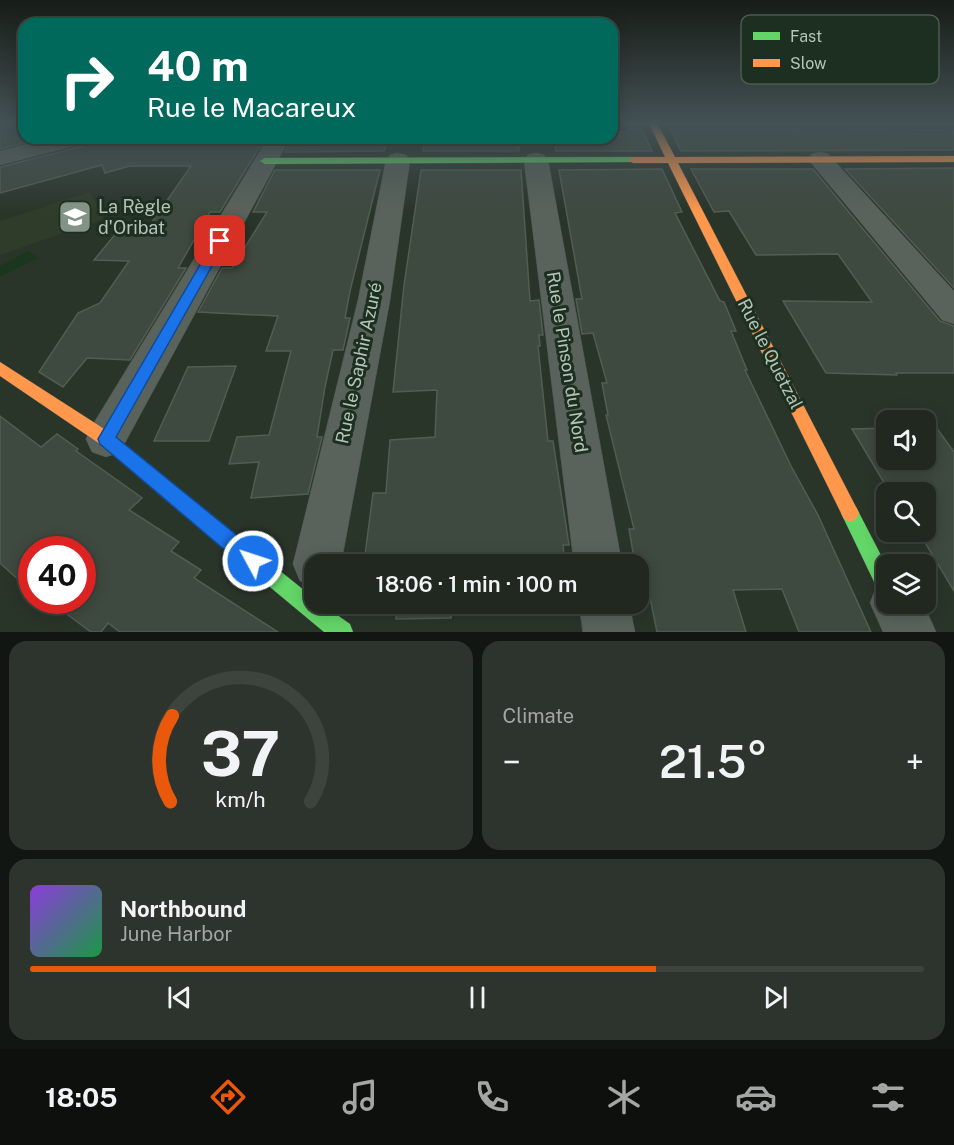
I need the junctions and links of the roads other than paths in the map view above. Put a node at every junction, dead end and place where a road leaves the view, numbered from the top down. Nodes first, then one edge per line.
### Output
1 (21, 152) edge
2 (271, 152) edge
3 (303, 152) edge
4 (668, 152) edge
5 (0, 158) edge
6 (671, 159) junction
7 (820, 159) junction
8 (954, 159) edge
9 (398, 160) junction
10 (536, 160) junction
11 (954, 312) edge
12 (0, 368) edge
13 (106, 439) junction
14 (327, 554) edge
15 (596, 554) edge
16 (876, 565) edge
17 (304, 582) edge
18 (606, 614) edge
19 (901, 614) edge
20 (609, 632) edge
21 (910, 632) edge

1 - 5 street
2 - 13 street
3 - 9 street
4 - 6 street, Rue le Quetzal
6 - 7 street
6 - 10 street
6 - 16 street, Rue le Quetzal
7 - 8 street
7 - 11 street
9 - 10 street
9 - 14 street, Rue le Saphir Azuré
10 - 15 street, Rue le Pinson du Nord
12 - 13 street
13 - 17 street
18 - 20 street
19 - 21 street

